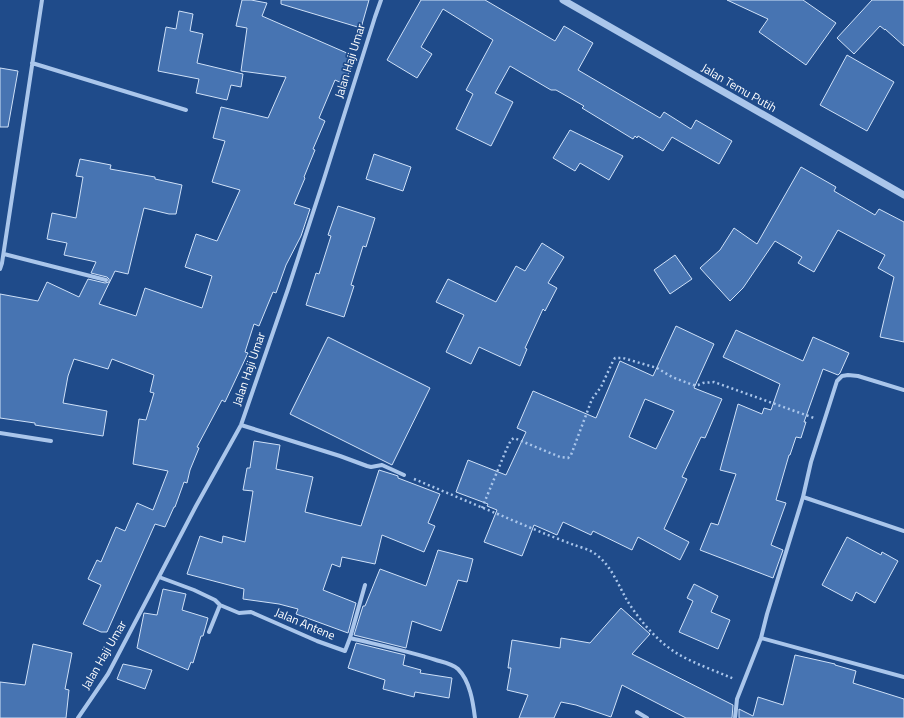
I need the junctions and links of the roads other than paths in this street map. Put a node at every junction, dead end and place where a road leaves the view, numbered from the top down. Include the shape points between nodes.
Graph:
1 (42, 0) edge
2 (381, 0) edge
3 (563, 0) edge
4 (32, 63) junction
5 (186, 110) dead end
6 (904, 195) edge
7 (4, 254) junction
8 (0, 269) edge
9 (106, 280) dead end
10 (904, 390) edge
11 (241, 425) junction
12 (0, 433) edge
13 (50, 441) dead end
14 (404, 475) road end
15 (803, 497) junction
16 (904, 531) edge
17 (159, 577) junction
18 (365, 585) dead end
19 (220, 605) junction
20 (209, 632) dead end
21 (350, 638) junction
22 (761, 638) junction
23 (904, 677) edge
24 (637, 712) dead end
25 (78, 718) edge
26 (474, 718) edge
27 (647, 718) edge
28 (735, 718) edge

1 - 4 street
2 - 11 street, Jalan Haji Umar via 321,189
3 - 6 street, Jalan Temu Putih
4 - 5 street
4 - 7 street
7 - 8 street
7 - 9 street
10 - 15 street via 858,376 842,376 837,381 811,462
11 - 14 street via 367,466 382,466
11 - 17 street, Jalan Haji Umar
12 - 13 street
15 - 16 street
15 - 22 street
17 - 19 street, Jalan Antene via 194,590
17 - 25 street, Jalan Haji Umar via 108,674
18 - 21 street
19 - 20 street
19 - 21 street, Jalan Antene via 239,613 251,612 345,651
21 - 26 street, Jalan Antene via 423,656 458,669 470,692
22 - 23 street
22 - 28 street via 737,699
24 - 27 street

